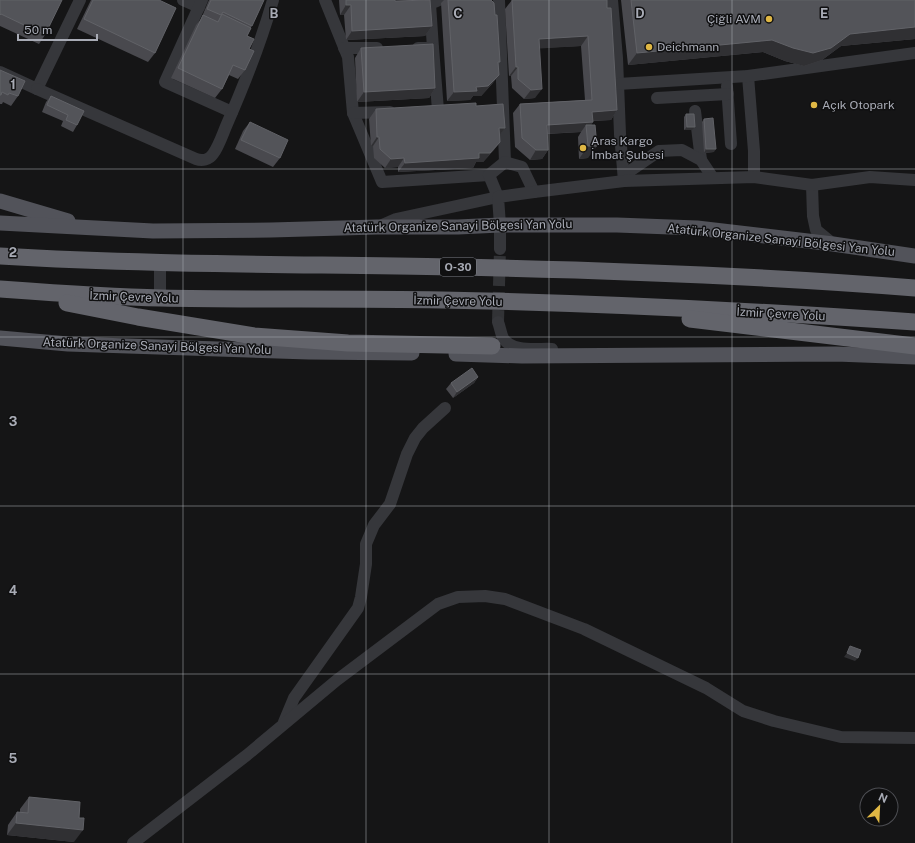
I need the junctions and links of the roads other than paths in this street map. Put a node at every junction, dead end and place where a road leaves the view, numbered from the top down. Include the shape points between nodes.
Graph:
1 (80, 0) edge
2 (182, 0) edge
3 (273, 0) edge
4 (325, 0) edge
5 (439, 0) edge
6 (499, 0) edge
7 (612, 0) edge
8 (200, 4) edge
9 (344, 48) junction
10 (389, 48) edge
11 (404, 48) edge
12 (433, 48) junction
13 (915, 53) edge
14 (0, 72) edge
15 (748, 76) junction
16 (726, 77) junction
17 (700, 79) junction
18 (618, 84) junction
19 (37, 89) junction
20 (728, 94) junction
21 (701, 95) junction
22 (657, 98) dead end
23 (503, 108) junction
24 (488, 109) edge
25 (452, 110) edge
26 (695, 111) dead end
27 (232, 112) junction
28 (399, 112) edge
29 (353, 113) junction
30 (731, 144) dead end
31 (701, 160) junction
32 (505, 162) junction
33 (489, 175) junction
34 (754, 177) junction
35 (624, 178) junction
36 (713, 178) junction
37 (915, 180) edge
38 (812, 185) junction
39 (534, 192) junction
40 (498, 198) junction
41 (0, 201) edge
42 (0, 223) edge
43 (500, 225) junction
44 (377, 227) junction
45 (98, 229) junction
46 (833, 244) junction
47 (500, 249) tunnel mouth
48 (0, 256) edge
49 (915, 256) edge
50 (160, 263) junction
51 (915, 288) edge
52 (0, 290) edge
53 (160, 298) junction
54 (615, 305) junction
55 (498, 322) tunnel mouth
56 (915, 322) edge
57 (0, 338) edge
58 (492, 346) dead end
59 (915, 346) edge
60 (674, 356) junction
61 (915, 357) edge
62 (445, 408) dead end
63 (282, 725) junction
64 (915, 738) edge
65 (133, 843) edge

1 - 19 street
2 - 8 street
3 - 27 street via 261,40
4 - 9 street
5 - 12 street via 430,4
6 - 23 street
7 - 18 street
8 - 27 street via 165,82
9 - 10 street
9 - 29 street via 348,57
11 - 12 street
12 - 25 street via 434,110
13 - 15 street
14 - 19 street
15 - 16 street
15 - 34 street
16 - 17 street
16 - 20 street
17 - 18 street
17 - 21 street
18 - 35 street
19 - 27 street via 200,160 213,154
20 - 21 street
20 - 30 street
21 - 22 street
23 - 24 street
23 - 32 street
26 - 31 street
28 - 29 street
29 - 33 street via 382,182
31 - 35 street via 682,150 658,151
31 - 36 street
32 - 33 street
32 - 39 street via 522,168
33 - 40 street
34 - 36 street
34 - 38 street
35 - 36 street
35 - 39 street
37 - 38 street via 870,177
38 - 46 street via 816,230
39 - 40 street
40 - 43 street
40 - 44 street via 396,219
41 - 45 main road
42 - 45 main road, Atatürk Organize Sanayi Bölgesi Yan Yolu
43 - 44 main road, Atatürk Organize Sanayi Bölgesi Yan Yolu
43 - 46 main road, Atatürk Organize Sanayi Bölgesi Yan Yolu via 697,228
43 - 47 street
44 - 45 main road, Atatürk Organize Sanayi Bölgesi Yan Yolu via 153,231
46 - 49 main road, Atatürk Organize Sanayi Bölgesi Yan Yolu
48 - 50 highway, O-30
50 - 51 highway, O-30 via 591,270 815,280
50 - 53 street
52 - 53 highway, İzmir Çevre Yolu
52 - 58 highway via 254,336 348,343
53 - 54 highway, İzmir Çevre Yolu via 440,300
54 - 56 highway, İzmir Çevre Yolu
54 - 59 highway via 728,324
55 - 60 street via 503,338 520,348 623,350
57 - 60 main road, Atatürk Organize Sanayi Bölgesi Yan Yolu via 68,344 174,348 522,356
60 - 61 main road, Atatürk Organize Sanayi Bölgesi Yan Yolu via 836,354
62 - 63 street via 415,438 390,504 374,525 366,544 366,564 358,608 294,698
63 - 64 street via 438,604 458,598 485,596 505,599 584,629 706,688 743,711 841,737
63 - 65 street

